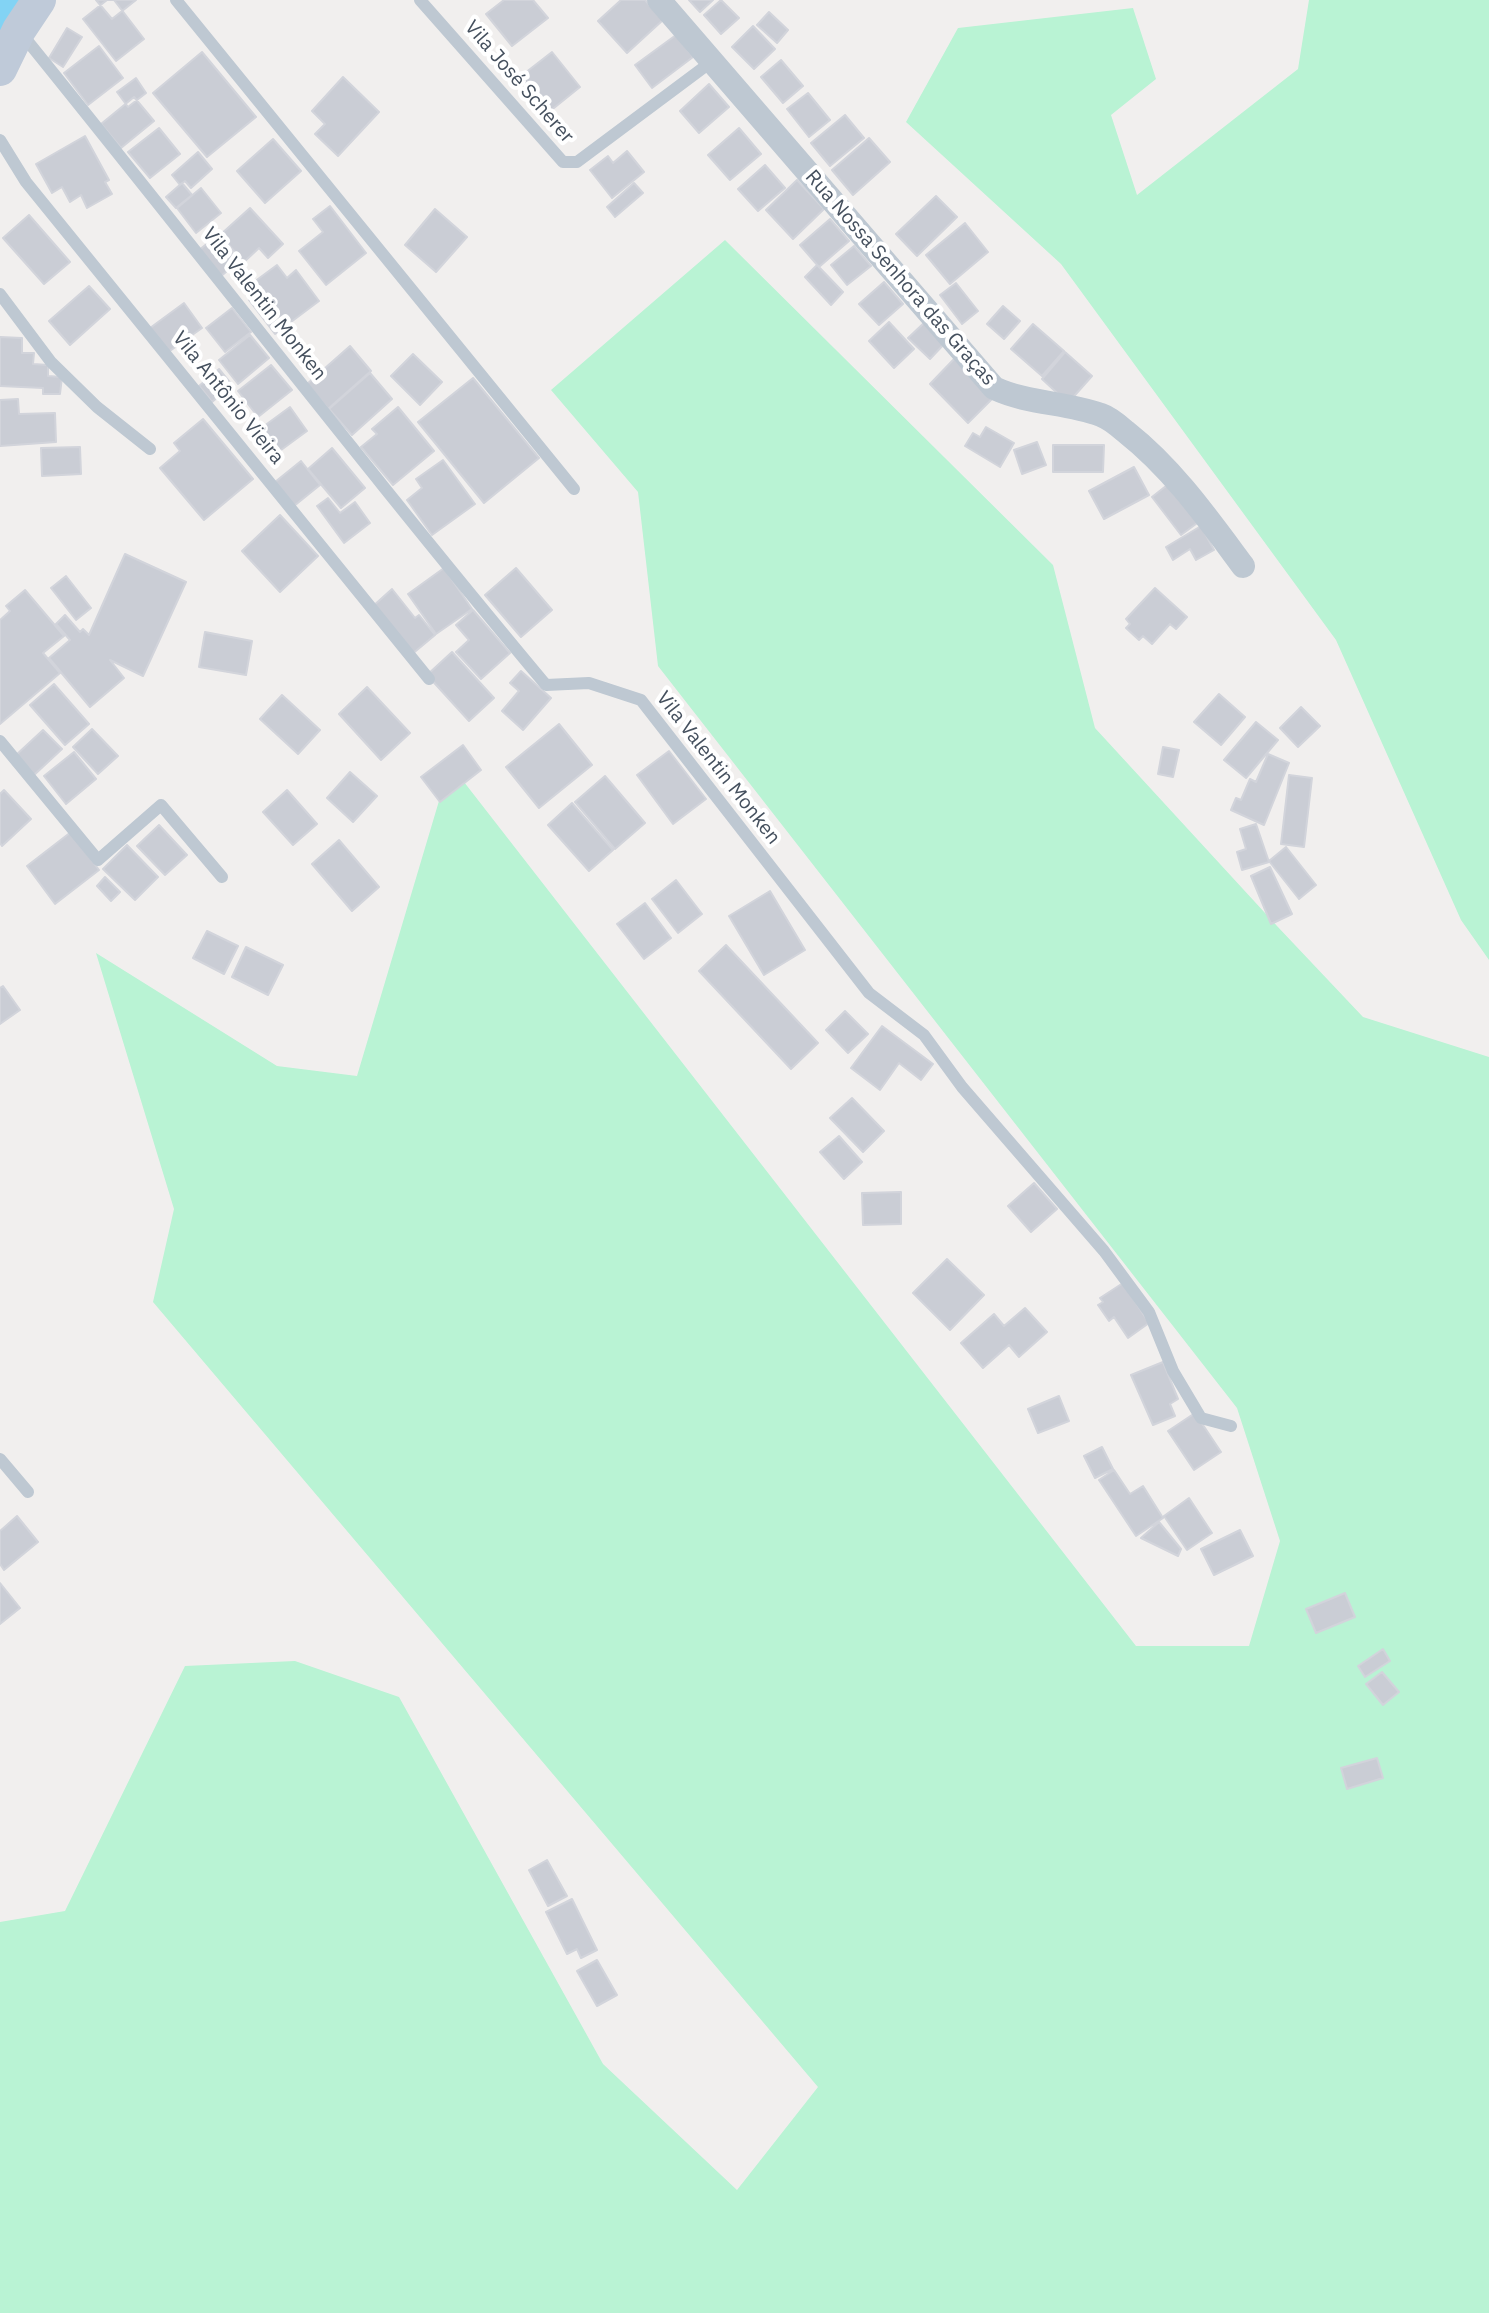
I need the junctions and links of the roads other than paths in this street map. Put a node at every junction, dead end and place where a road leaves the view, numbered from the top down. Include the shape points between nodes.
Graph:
1 (39, 0) edge
2 (176, 0) edge
3 (420, 0) edge
4 (659, 0) edge
5 (19, 30) junction
6 (711, 62) junction
7 (0, 69) edge
8 (0, 140) edge
9 (0, 294) edge
10 (150, 449) dead end
11 (574, 489) dead end
12 (1243, 566) dead end
13 (429, 679) dead end
14 (0, 741) edge
15 (222, 877) dead end
16 (1231, 1426) dead end
17 (0, 1459) edge
18 (28, 1492) dead end

1 - 5 street
2 - 11 lane
3 - 6 lane, Vila José Scherer via 563,162 577,162
4 - 6 street, Rua Nossa Senhora das Graças
5 - 7 street
5 - 16 lane, Vila Valentin Monken via 546,685 589,683 641,700 869,993 924,1035 962,1087 1104,1251 1149,1312 1173,1371 1201,1418
6 - 12 street, Rua Nossa Senhora das Graças via 994,388 1014,398 1103,415 1146,447
8 - 13 lane, Vila Antônio Vieira via 26,182
9 - 10 lane via 51,362
14 - 15 lane via 98,860 161,805
17 - 18 lane

